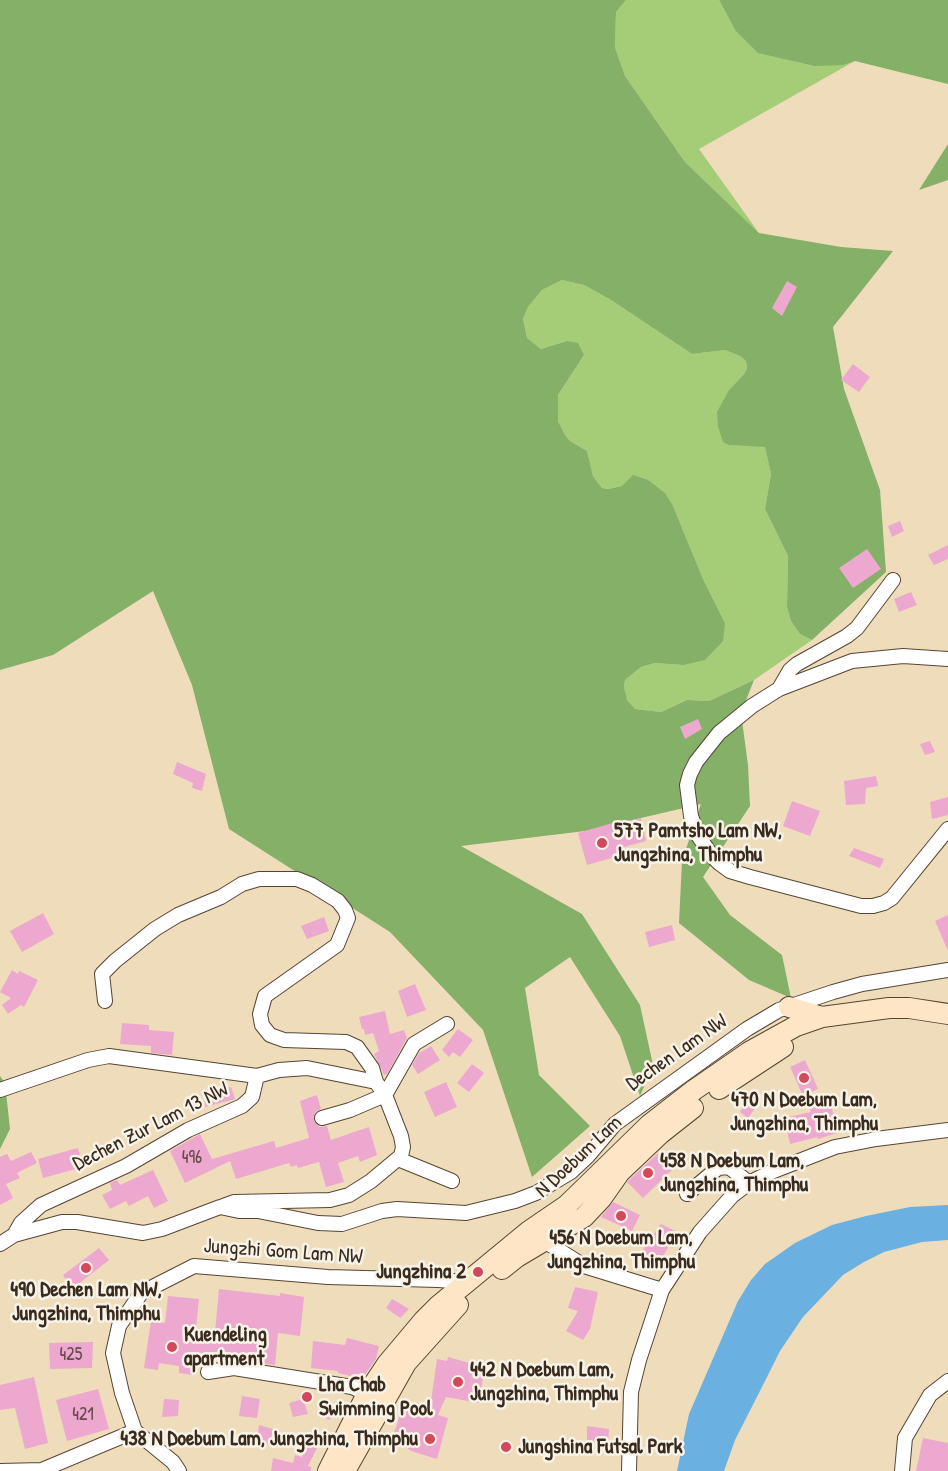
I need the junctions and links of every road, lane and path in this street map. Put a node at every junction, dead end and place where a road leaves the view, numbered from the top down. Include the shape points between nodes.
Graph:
1 (893, 580) dead end
2 (948, 659) edge
3 (779, 689) junction
4 (948, 829) edge
5 (947, 969) edge
6 (105, 1001) dead end
7 (789, 1007) junction
8 (948, 1014) edge
9 (822, 1017) junction
10 (447, 1024) dead end
11 (948, 1026) edge
12 (257, 1076) junction
13 (376, 1082) junction
14 (0, 1090) edge
15 (385, 1095) junction
16 (322, 1118) dead end
17 (948, 1130) edge
18 (399, 1159) junction
19 (452, 1181) dead end
20 (749, 1183) junction
21 (687, 1194) dead end
22 (220, 1208) junction
23 (14, 1235) junction
24 (537, 1236) junction
25 (0, 1244) edge
26 (0, 1254) edge
27 (468, 1282) junction
28 (662, 1290) junction
29 (208, 1372) dead end
30 (948, 1381) edge
31 (367, 1394) junction
32 (135, 1431) junction
33 (58, 1467) edge
34 (0, 1471) edge
35 (179, 1471) edge
36 (328, 1471) edge
37 (345, 1471) edge
38 (629, 1471) edge
39 (902, 1471) edge

1 - 3 street via 857,628 797,664
2 - 3 street via 903,656 852,661
3 - 4 street via 719,733 690,774 687,785 691,816 705,848 719,863 750,877 820,897 873,906 892,898
5 - 7 street, Dechen Lam NW via 862,984
6 - 13 street via 102,974 155,929 242,884 260,879 297,879 338,901 348,918 337,945 264,996 262,1025 270,1035 284,1040 346,1042 357,1047 372,1068
7 - 9 main road
7 - 22 street, Dechen Lam NW via 747,1029 649,1098 615,1124 571,1172 515,1201 466,1213 382,1211 342,1224
8 - 9 main road, N Doebum Lam via 889,1008
9 - 24 main road, N Doebum Lam via 756,1047 694,1090 649,1125
10 - 15 street via 414,1044
11 - 24 main road, N Doebum Lam via 898,1019 843,1024 783,1047 705,1098 660,1134 620,1172 584,1217
12 - 13 street via 307,1068
12 - 14 street, Dechen Zur Lam 13 NW via 109,1056
12 - 23 street, Dechen Zur Lam 13 NW via 252,1097 242,1106 41,1205
13 - 15 street
15 - 16 street
15 - 18 street via 401,1136
17 - 20 street via 835,1147
18 - 19 street
18 - 22 street via 348,1195 330,1200 234,1202
20 - 21 street via 729,1167 718,1168
20 - 28 street via 700,1232
22 - 23 street, Dechen Lam NW via 143,1233 77,1222
23 - 25 street, Dechen Lam NW
24 - 27 main road, N Doebum Lam
24 - 28 street via 584,1266
24 - 37 main road, N Doebum Lam via 440,1323 405,1364
25 - 26 street
27 - 31 main road, N Doebum Lam via 424,1320
27 - 32 street, Jungzhi Gom Lam NW via 328,1277 194,1266 141,1293 119,1326 113,1353
28 - 38 street via 631,1392
29 - 31 street via 234,1368 352,1387
30 - 39 street via 930,1395 905,1438
31 - 36 main road, N Doebum Lam
32 - 33 street
32 - 35 street
33 - 34 street

